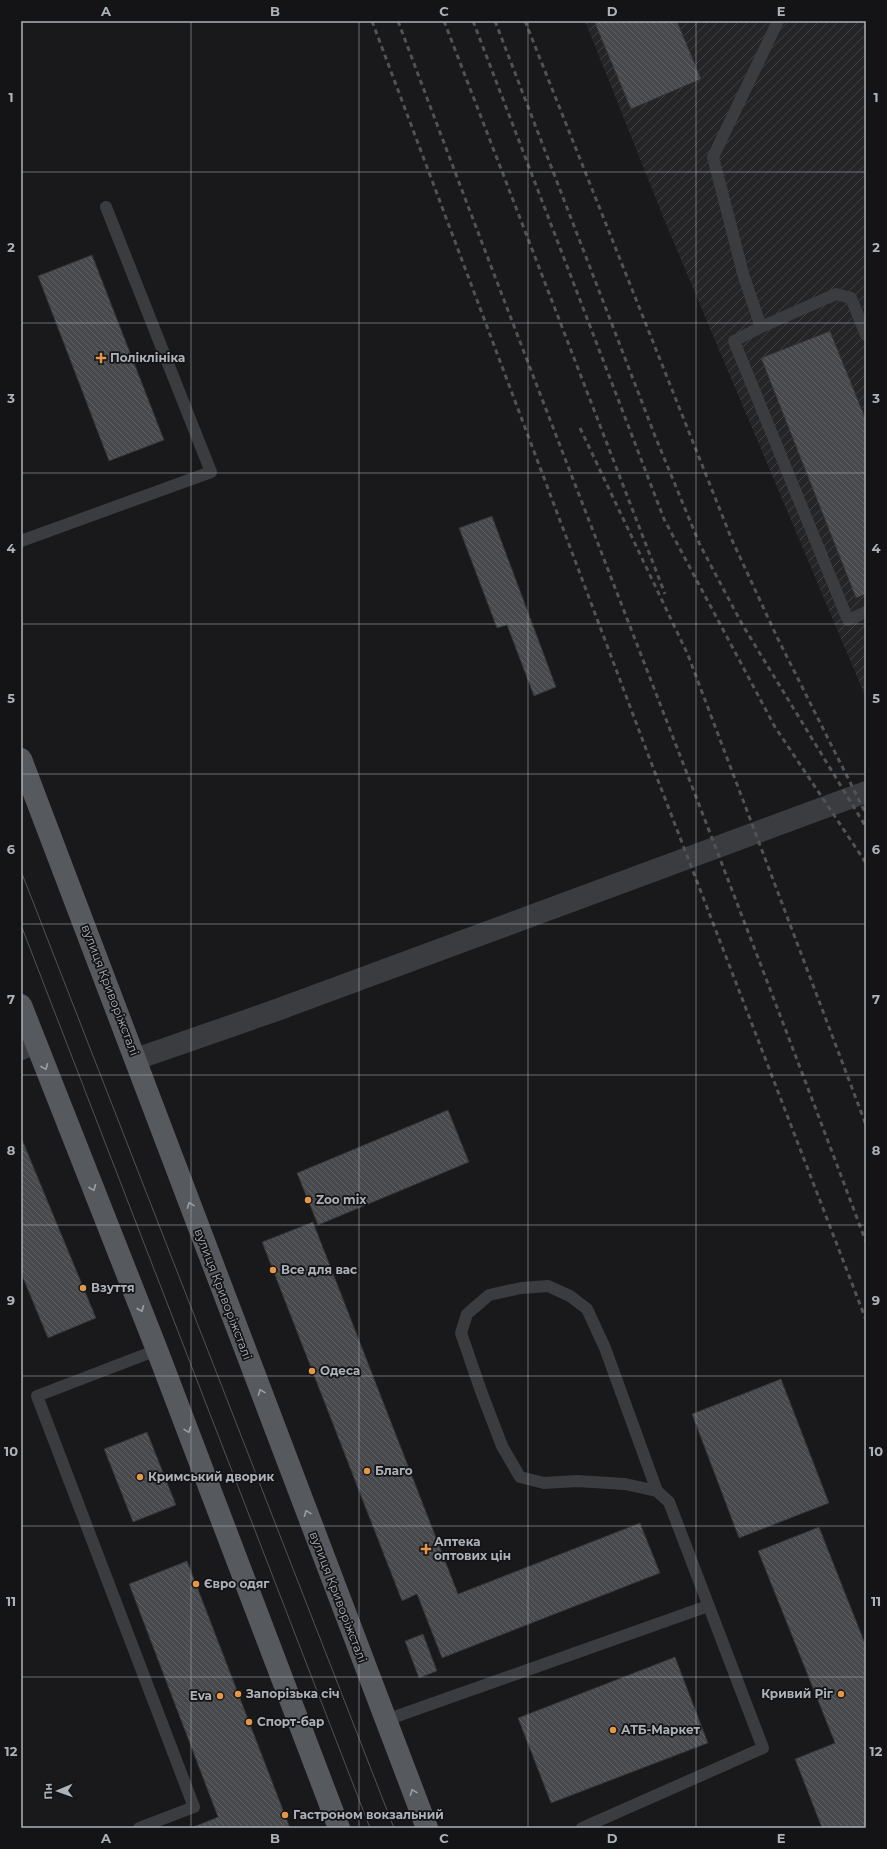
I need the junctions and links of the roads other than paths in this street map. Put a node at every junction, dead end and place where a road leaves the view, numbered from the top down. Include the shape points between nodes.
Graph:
1 (778, 21) edge
2 (106, 207) dead end
3 (761, 327) junction
4 (866, 335) edge
5 (21, 541) edge
6 (866, 612) edge
7 (21, 759) edge
8 (866, 792) edge
9 (21, 1005) edge
10 (28, 1046) edge
11 (136, 1059) junction
12 (157, 1350) junction
13 (657, 1491) junction
14 (708, 1606) junction
15 (386, 1720) junction
16 (139, 1828) edge
17 (339, 1828) edge
18 (427, 1828) edge
19 (582, 1828) edge

1 - 3 lane via 713,157 744,277
2 - 5 lane via 211,472
3 - 4 lane via 836,294 851,298
3 - 6 lane via 734,341 848,620
7 - 11 main road, вулиця Криворіжсталі
8 - 11 street via 274,1011
9 - 10 main road
10 -> 12 main road
15 -> 11 main road, вулиця Криворіжсталі
12 - 16 lane via 37,1396 194,1807
12 -> 17 main road
13 - 13 lane via 625,1484 577,1481 544,1483 520,1476 502,1446 461,1333 467,1314 489,1295 521,1288 548,1286 570,1296 588,1309 605,1348
13 - 14 lane via 669,1502
14 - 15 lane
14 - 19 lane via 762,1748
18 -> 15 main road, вулиця Криворіжсталі

